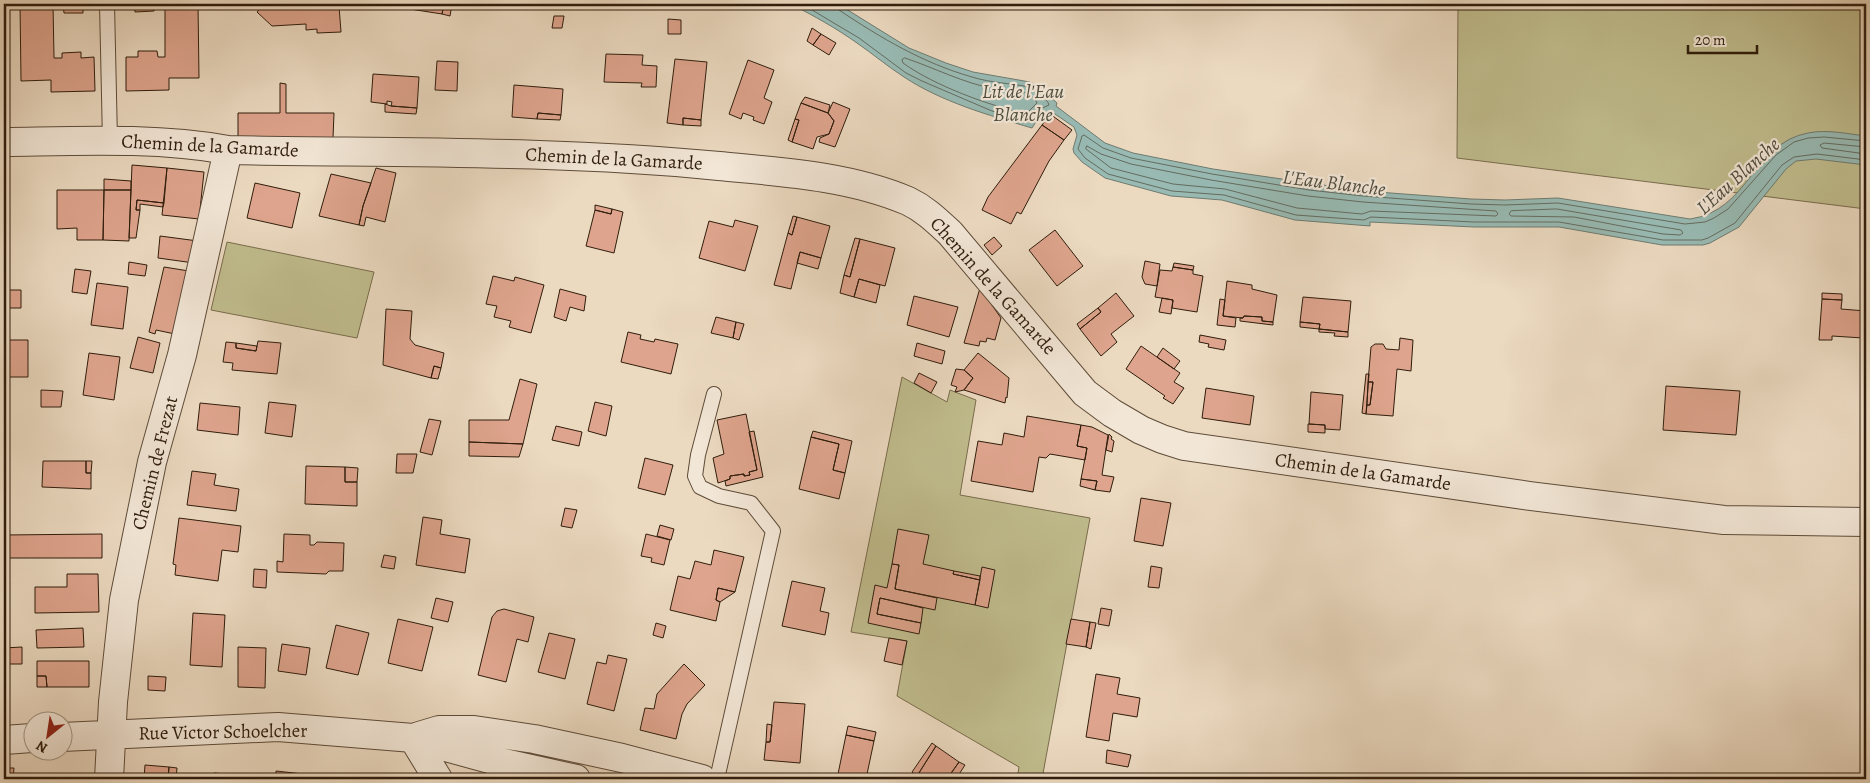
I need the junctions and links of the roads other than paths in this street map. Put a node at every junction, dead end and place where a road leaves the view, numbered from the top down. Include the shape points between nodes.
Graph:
1 (108, 4) edge
2 (110, 141) junction
3 (4, 142) edge
4 (228, 150) junction
5 (714, 394) dead end
6 (1866, 522) edge
7 (113, 734) junction
8 (72, 736) edge
9 (413, 738) junction
10 (22, 739) edge
11 (4, 740) edge
12 (109, 779) edge
13 (438, 779) edge
14 (576, 779) edge
15 (702, 779) edge
16 (717, 779) edge

1 - 2 lane
2 - 3 street, Chemin de la Gamarde
2 - 4 street, Chemin de la Gamarde
4 - 6 street, Chemin de la Gamarde via 651,159 801,173 870,188 910,202 927,212 950,233 1085,393 1112,413 1162,439 1184,446 1247,456 1724,520
4 - 7 street, Chemin de Frezat via 182,355 152,462 124,600 113,702
5 - 16 lane via 695,476 700,487 719,496 751,503 773,530
7 - 8 street, Rue Victor Schoelcher
7 - 9 street, Rue Victor Schoelcher via 278,727
7 - 12 street, Chemin de Frezat
9 - 13 street
9 - 14 street, Rue Victor Schoelcher via 504,764
9 - 15 street, Rue Victor Schoelcher via 439,730 474,730 622,758
10 - 11 street

